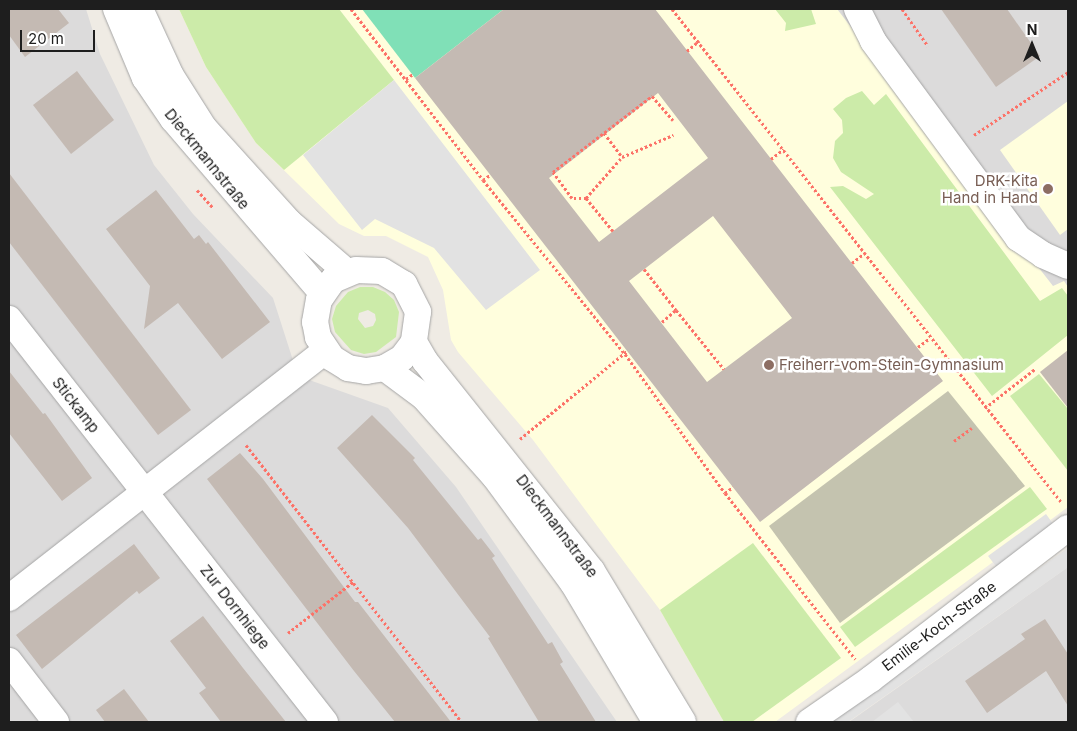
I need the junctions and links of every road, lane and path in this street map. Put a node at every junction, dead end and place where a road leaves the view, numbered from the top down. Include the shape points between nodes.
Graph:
1 (116, 9) edge
2 (140, 9) edge
3 (351, 9) edge
4 (672, 9) edge
5 (857, 9) edge
6 (902, 9) edge
7 (699, 41) junction
8 (928, 46) dead end
9 (688, 51) dead end
10 (1068, 72) edge
11 (412, 74) dead end
12 (406, 79) junction
13 (673, 120) dead end
14 (604, 133) junction
15 (673, 136) dead end
16 (784, 149) junction
17 (953, 149) junction
18 (622, 158) junction
19 (771, 159) dead end
20 (490, 175) dead end
21 (483, 180) junction
22 (586, 198) junction
23 (613, 231) dead end
24 (864, 254) junction
25 (852, 263) dead end
26 (1068, 266) edge
27 (644, 269) dead end
28 (347, 272) junction
29 (322, 293) junction
30 (676, 310) junction
31 (9, 319) edge
32 (662, 322) dead end
33 (930, 338) junction
34 (414, 342) junction
35 (918, 347) dead end
36 (325, 351) junction
37 (626, 353) junction
38 (385, 368) junction
39 (1035, 368) dead end
40 (724, 369) dead end
41 (986, 408) junction
42 (230, 425) junction
43 (972, 428) dead end
44 (520, 439) dead end
45 (954, 441) dead end
46 (733, 487) dead end
47 (144, 492) junction
48 (725, 493) junction
49 (1066, 517) edge
50 (353, 582) junction
51 (9, 598) edge
52 (268, 649) junction
53 (9, 661) edge
54 (871, 679) junction
55 (56, 722) edge
56 (325, 722) edge
57 (462, 722) edge
58 (656, 722) edge
59 (683, 722) edge
60 (808, 722) edge

1 - 29 street, Dieckmannstraße via 145,78 173,119
2 - 28 street, Dieckmannstraße via 171,76 204,128 289,222
3 - 12 path
4 - 7 path
5 - 17 street via 873,41
6 - 8 path
7 - 9 path
7 - 16 path
10 - 17 path
11 - 12 path
12 - 21 path
13 - 14 path via 652,96
14 - 18 path
14 - 22 path via 553,172 572,198
15 - 18 path
16 - 19 path
16 - 24 path
17 - 26 street via 1018,238
18 - 22 path
20 - 21 path
21 - 37 path
22 - 23 path
24 - 25 path
24 - 33 path
27 - 30 path
28 - 29 street via 333,280
28 - 34 street via 373,269 390,274 404,284 418,312
29 - 36 street via 315,322
30 - 32 path
30 - 40 path
31 - 47 street, Stickamp
33 - 35 path
33 - 41 path
34 - 38 street via 402,358
34 - 59 street, Dieckmannstraße via 425,361 592,571
36 - 38 street via 348,368 366,371
36 - 42 street
37 - 44 path
37 - 48 path
38 - 58 street, Dieckmannstraße via 424,397 495,476 573,582
39 - 41 path
41 - 49 path
42 - 47 street
42 - 50 path
43 - 45 path
46 - 48 path
47 - 51 street
47 - 52 street, Zur Dornhiege
48 - 54 path
49 - 54 street, Emilie-Koch-Straße
50 - 52 path
50 - 57 path
52 - 56 street, Zur Dornhiege
53 - 55 street
54 - 60 street, Emilie-Koch-Straße

